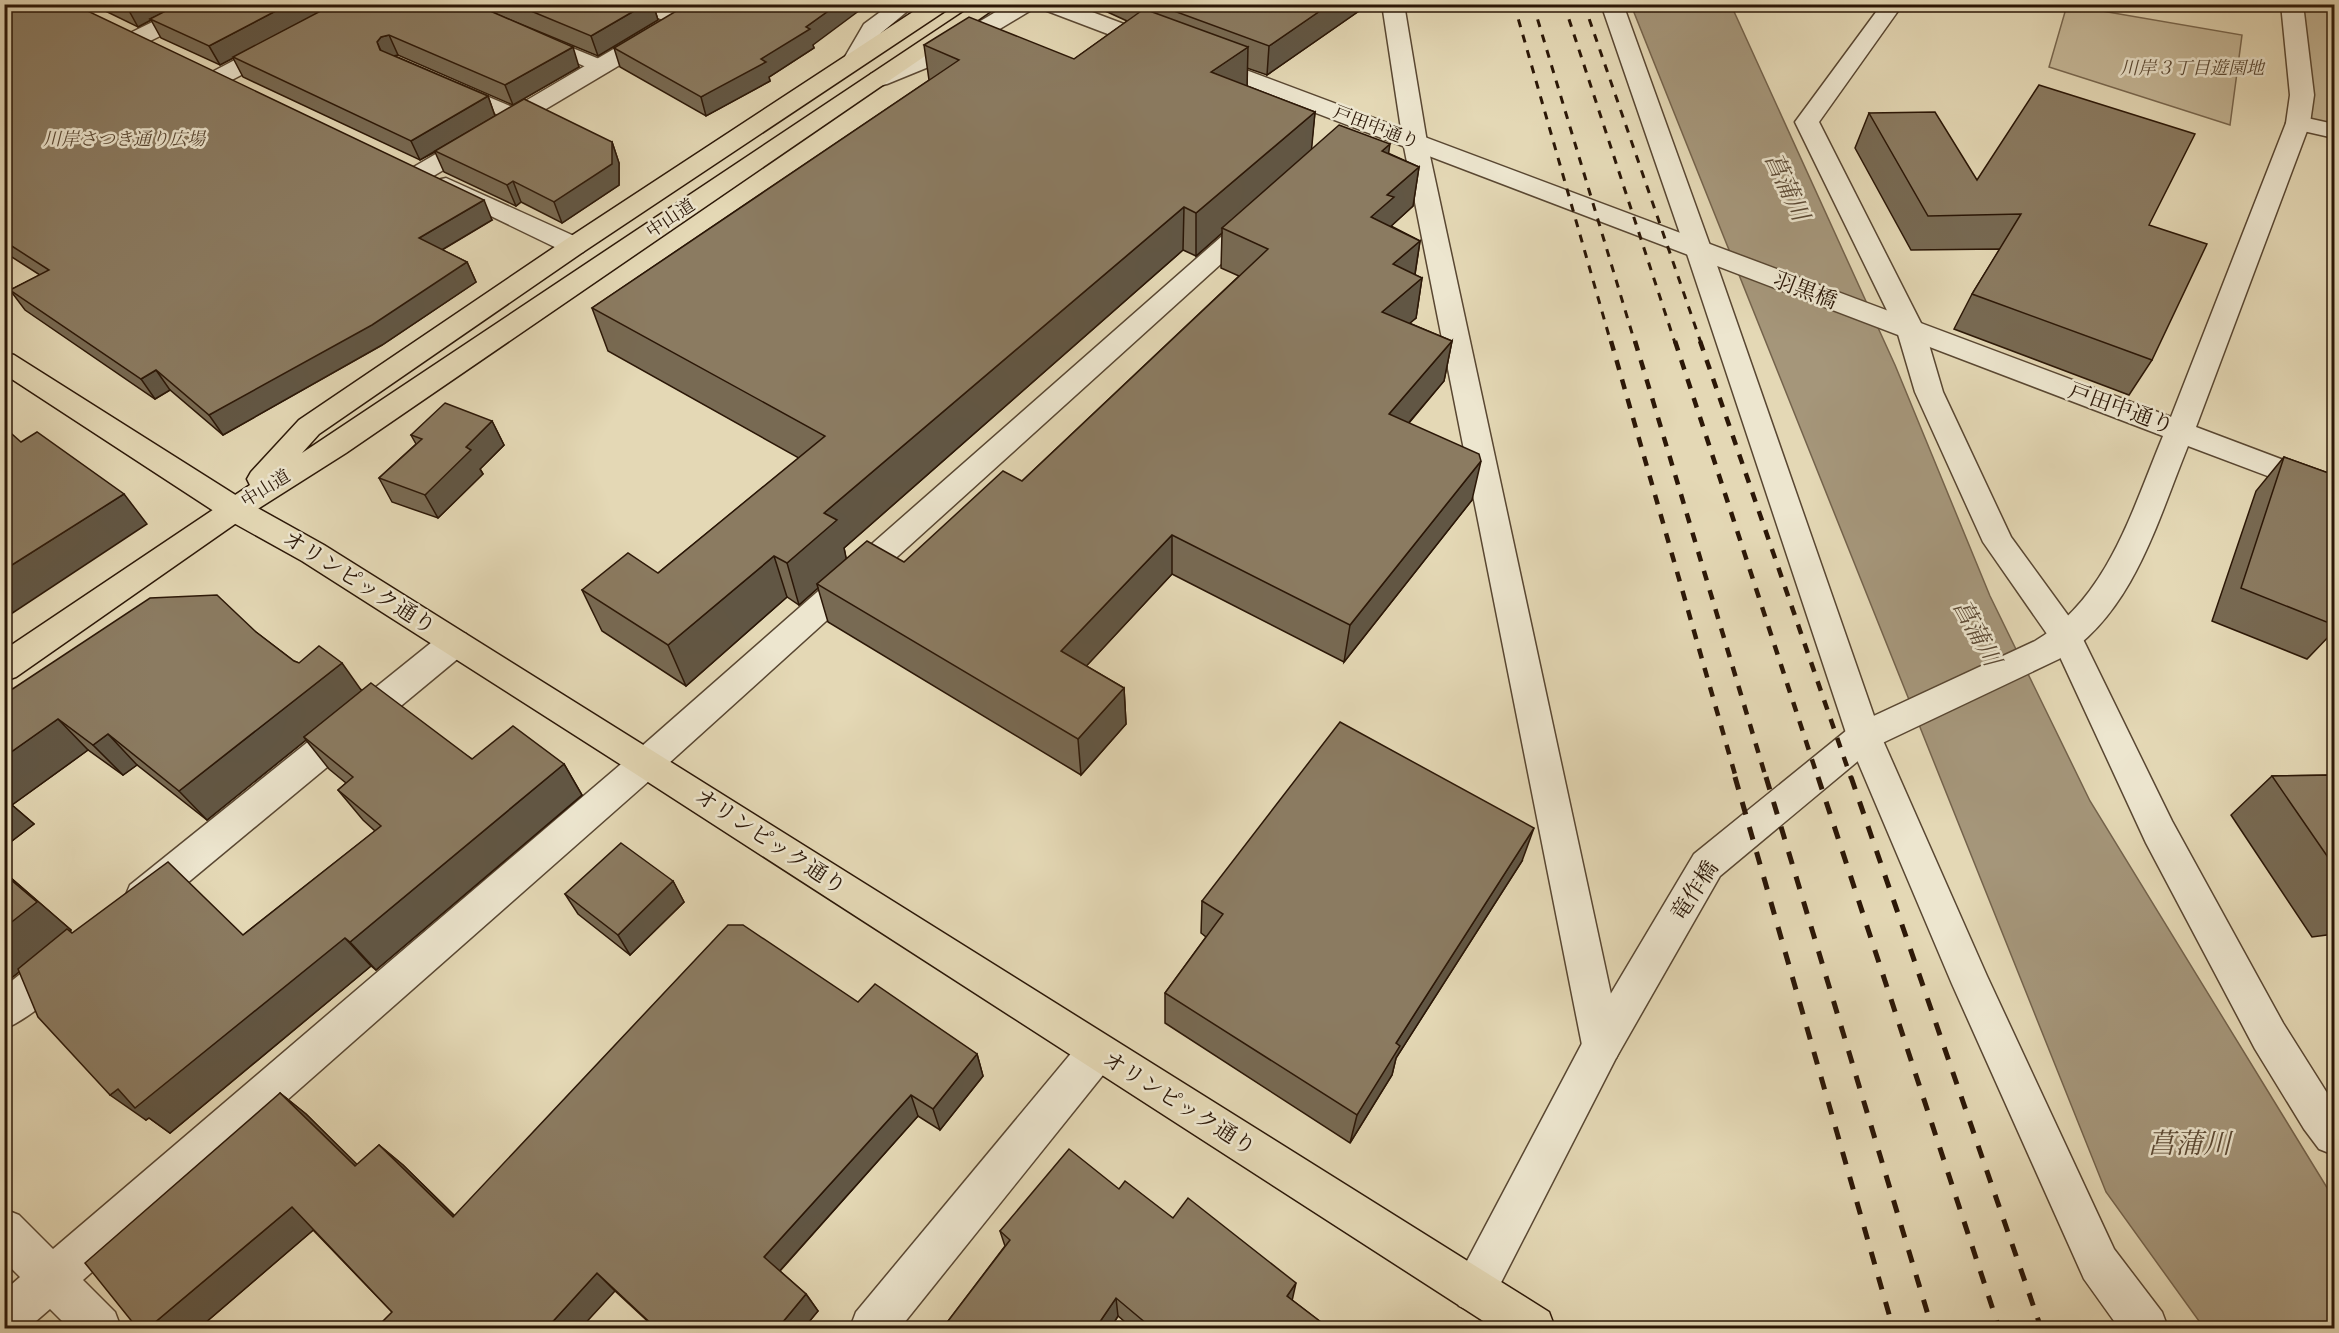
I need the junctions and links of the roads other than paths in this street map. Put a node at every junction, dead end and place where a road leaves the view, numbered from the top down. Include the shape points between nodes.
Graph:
1 (207, 4) edge
2 (358, 4) edge
3 (639, 4) edge
4 (706, 4) edge
5 (906, 4) edge
6 (940, 4) edge
7 (991, 4) edge
8 (1025, 4) edge
9 (1050, 4) edge
10 (1393, 4) edge
11 (1612, 4) edge
12 (1893, 4) edge
13 (2292, 4) edge
14 (679, 21) junction
15 (527, 34) edge
16 (138, 38) edge
17 (854, 60) junction
18 (602, 66) junction
19 (879, 79) junction
20 (441, 82) edge
21 (245, 89) edge
22 (517, 116) junction
23 (1364, 123) junction
24 (2298, 123) junction
25 (2334, 130) edge
26 (1415, 142) junction
27 (1337, 147) edge
28 (1275, 202) edge
29 (574, 246) junction
30 (1701, 252) junction
31 (1910, 330) junction
32 (4, 361) edge
33 (2180, 431) junction
34 (2334, 490) edge
35 (234, 509) junction
36 (454, 643) junction
37 (2057, 644) junction
38 (4, 668) edge
39 (1870, 732) junction
40 (646, 763) junction
41 (115, 921) edge
42 (87, 943) edge
43 (4, 1011) edge
44 (1602, 1045) junction
45 (1097, 1052) junction
46 (2334, 1135) edge
47 (4, 1230) edge
48 (51, 1279) junction
49 (1474, 1291) junction
50 (4, 1320) edge
51 (99, 1329) edge
52 (872, 1329) edge
53 (1533, 1329) edge
54 (2146, 1329) edge

1 - 16 street
2 - 21 street via 209,72
3 - 14 lane
4 - 14 street
5 - 17 street via 872,29
6 - 17 main road, 中山道
7 - 19 main road, 中山道
8 - 19 street via 945,52
9 - 23 street, 戸田中通り
10 - 26 street
11 - 30 street
12 - 31 street via 1807,122
13 - 24 street via 2302,95
14 - 18 street
15 - 18 lane
17 - 29 main road, 中山道
18 - 22 street
19 - 35 main road, 中山道 via 345,439
20 - 22 lane
22 - 29 street via 411,168
23 - 26 street, 戸田中通り
23 - 27 street
24 - 25 street
24 - 33 street
26 - 30 street, 戸田中通り
26 - 44 street
28 - 40 street
29 - 35 main road, 中山道 via 309,427
30 - 31 street, 羽黒橋
30 - 39 street
31 - 33 street, 戸田中通り
31 - 37 street via 1929,392 1998,542
32 - 35 main road, オリンピック通り
33 - 34 street, 戸田中通り
33 - 37 street via 2128,556 2104,599
35 - 36 main road, オリンピック通り via 313,553
35 - 38 main road
36 - 40 main road, オリンピック通り
36 - 41 street
37 - 39 street, 竜作橋
37 - 46 street via 2263,1026
39 - 44 street, 竜作橋 via 1707,865
39 - 54 street via 1971,984 2099,1264
40 - 45 main road, オリンピック通り
40 - 48 street
42 - 43 street
44 - 49 street, 竜作橋
45 - 49 main road, オリンピック通り
45 - 52 street
47 - 48 street
48 - 50 street
48 - 51 street
49 - 53 main road, オリンピック通り

